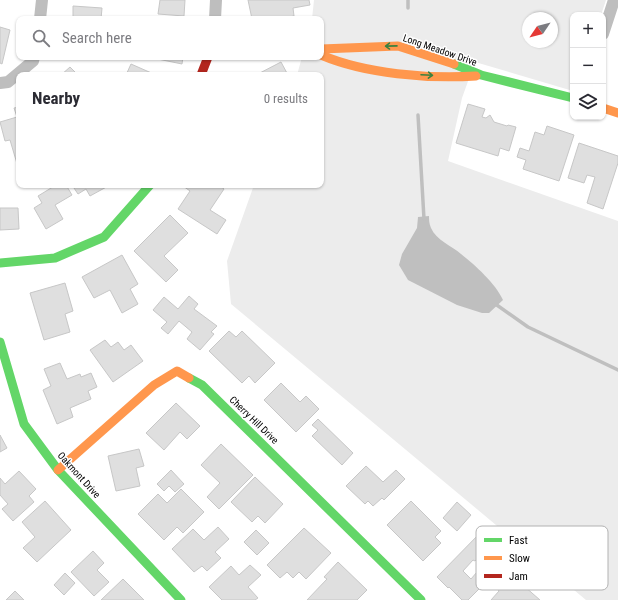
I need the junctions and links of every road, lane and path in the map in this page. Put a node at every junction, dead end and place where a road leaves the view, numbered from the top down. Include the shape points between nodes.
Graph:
1 (42, 0) edge
2 (216, 0) edge
3 (614, 0) edge
4 (40, 16) edge
5 (215, 16) edge
6 (606, 25) edge
7 (324, 49) edge
8 (324, 56) edge
9 (33, 60) edge
10 (207, 60) edge
11 (20, 72) edge
12 (201, 72) edge
13 (16, 75) edge
14 (481, 76) junction
15 (0, 83) edge
16 (570, 97) edge
17 (606, 109) edge
18 (618, 113) edge
19 (147, 188) edge
20 (0, 263) edge
21 (0, 342) edge
22 (58, 470) junction
23 (181, 600) edge
24 (421, 600) edge

1 - 4 street
2 - 5 street
3 - 6 street
14 -> 7 street, Long Meadow Drive via 463,67 398,46
8 -> 14 street, Long Meadow Drive via 387,73
9 - 11 street
10 - 12 street
13 - 15 street via 8,82
14 - 16 street, Long Meadow Drive
17 - 18 street
19 - 20 street via 104,237 55,258
21 - 22 street, Oakmont Drive via 24,424
22 - 23 street, Oakmont Drive
22 - 24 street, Cherry Hill Drive via 154,385 177,371 202,385

